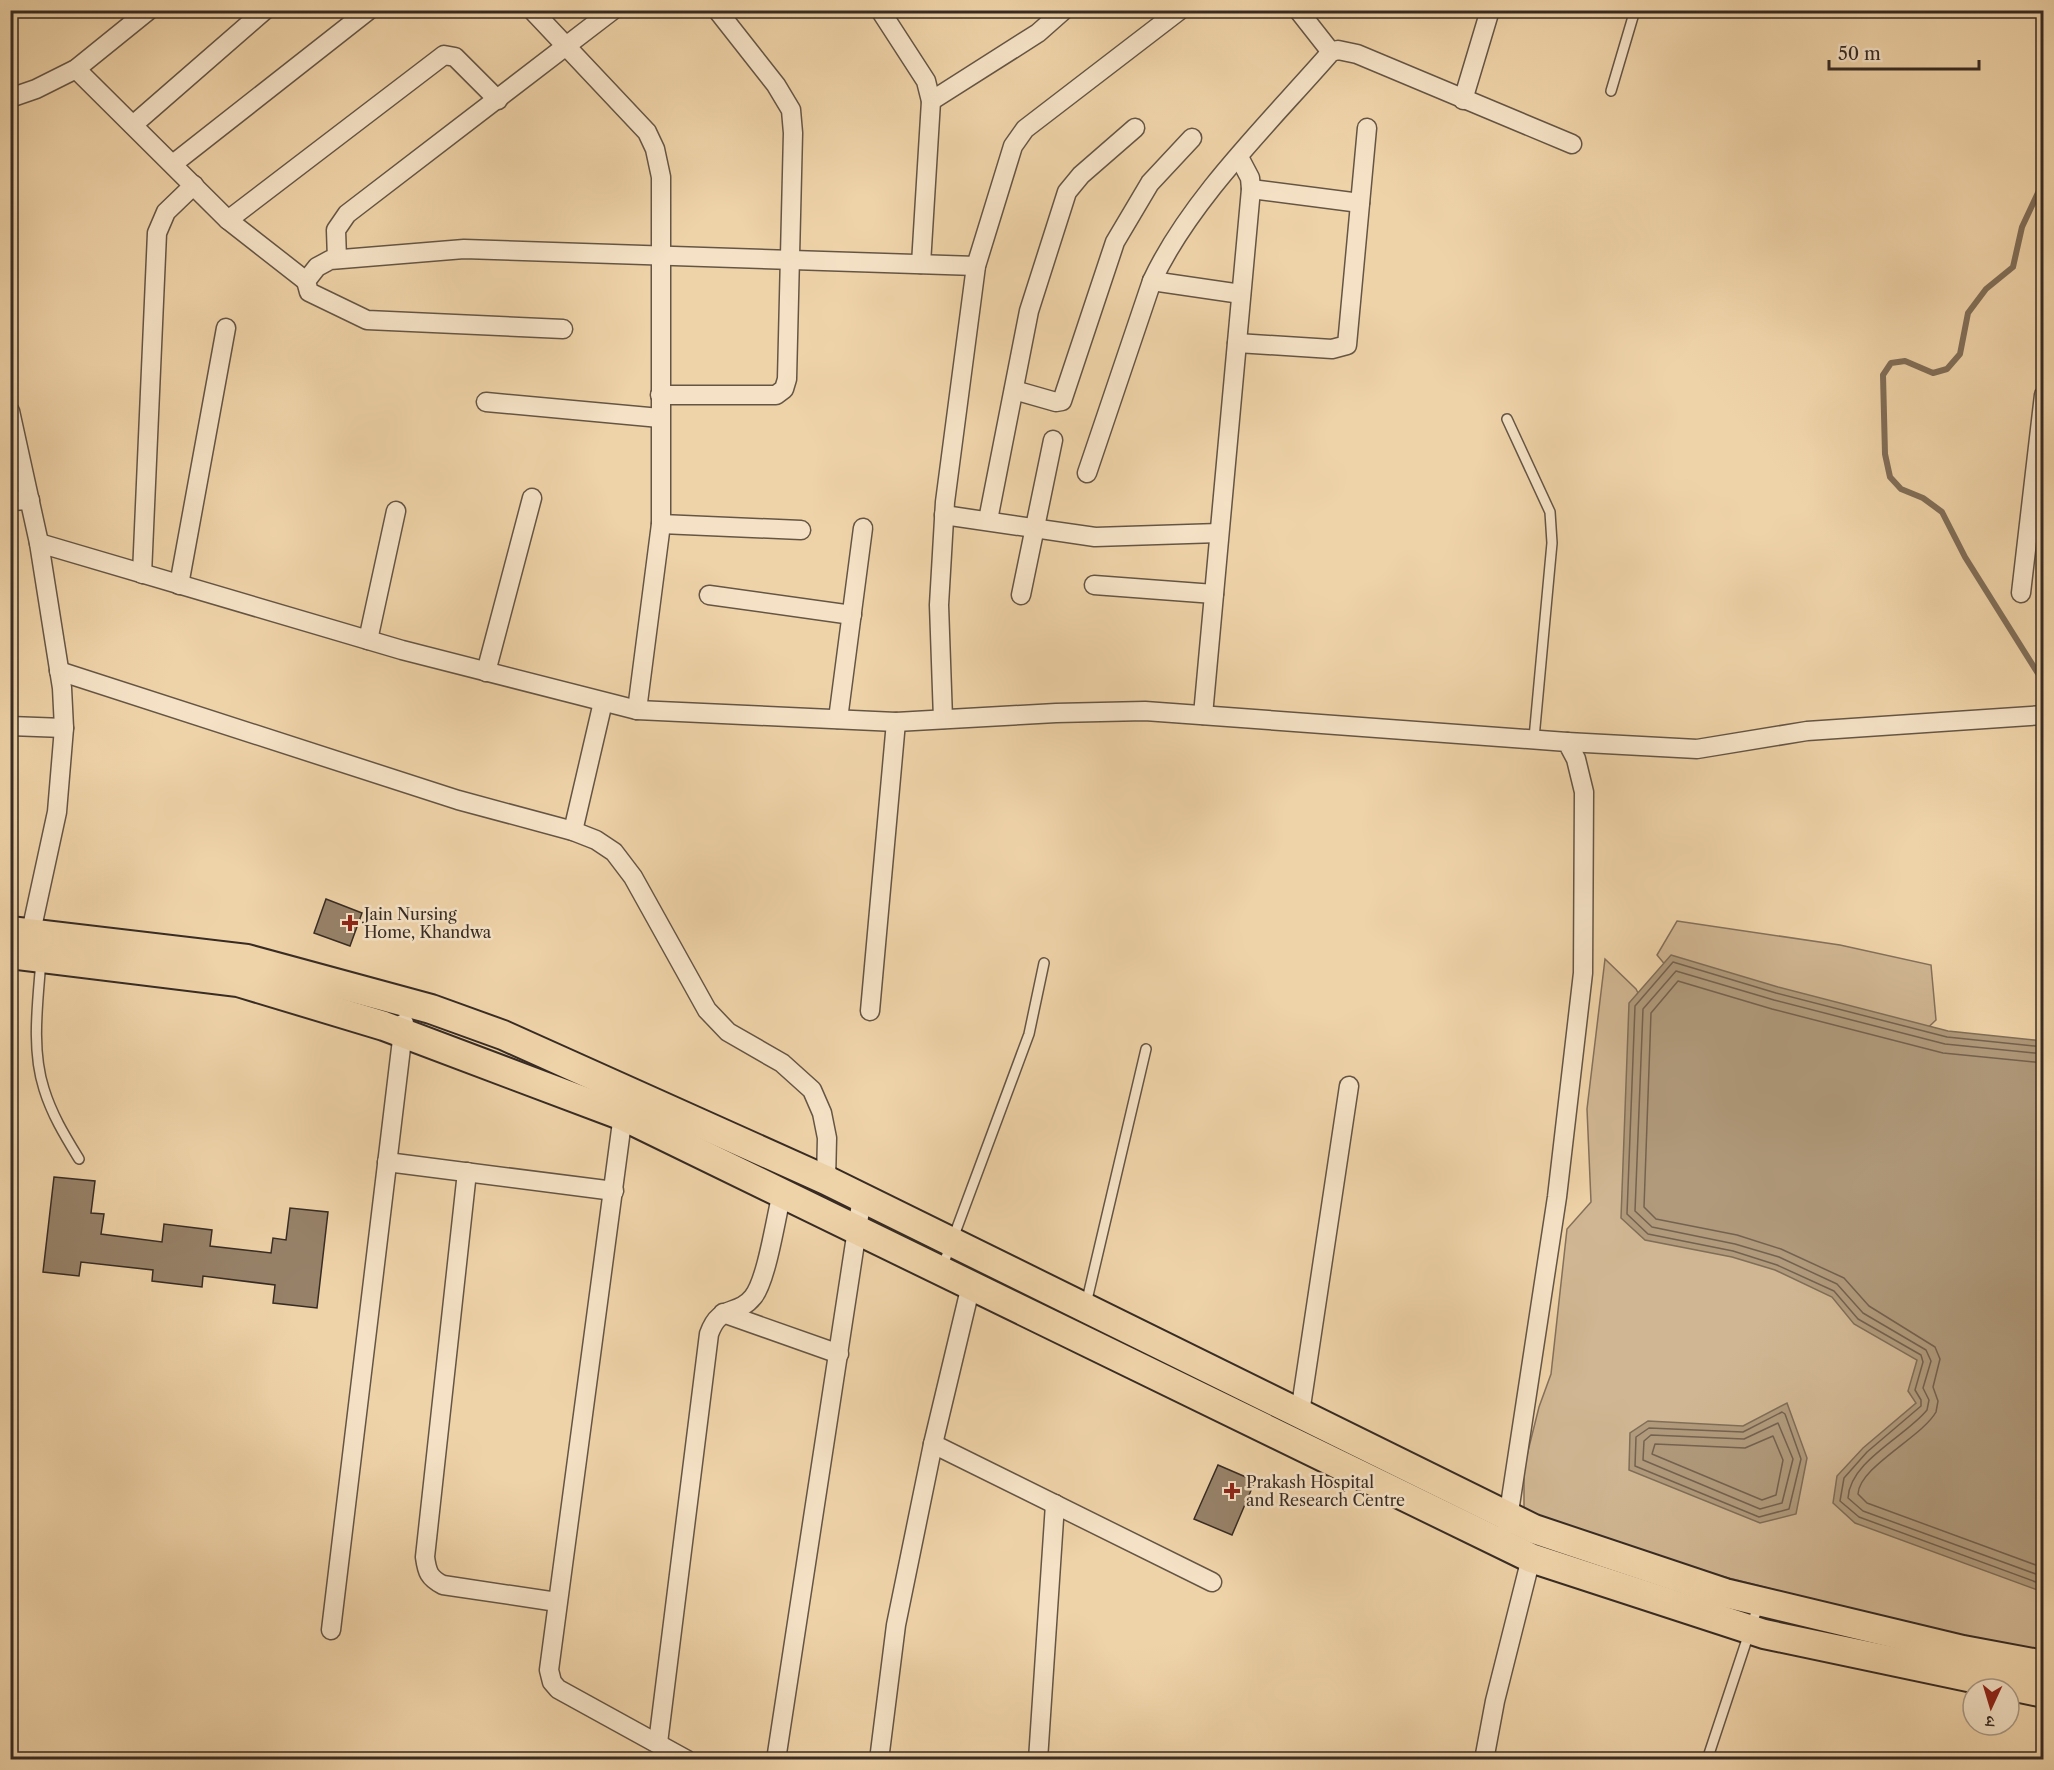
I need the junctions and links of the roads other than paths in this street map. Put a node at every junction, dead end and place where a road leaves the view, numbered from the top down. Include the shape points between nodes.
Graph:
1 (149, 10) edge
2 (265, 10) edge
3 (369, 10) edge
4 (532, 10) edge
5 (613, 10) edge
6 (717, 10) edge
7 (880, 10) edge
8 (1064, 10) edge
9 (1180, 10) edge
10 (1298, 10) edge
11 (1490, 10) edge
12 (1635, 10) edge
13 (567, 47) junction
14 (1331, 52) junction
15 (76, 69) junction
16 (1611, 91) dead end
17 (10, 98) edge
18 (498, 100) junction
19 (1463, 100) junction
20 (930, 101) junction
21 (134, 125) junction
22 (1367, 128) dead end
23 (1135, 129) dead end
24 (1192, 138) dead end
25 (1572, 144) dead end
26 (1239, 157) junction
27 (173, 164) junction
28 (194, 185) junction
29 (1251, 189) junction
30 (1360, 203) junction
31 (228, 220) junction
32 (660, 257) junction
33 (337, 259) junction
34 (790, 260) junction
35 (921, 264) junction
36 (976, 266) junction
37 (306, 281) junction
38 (1152, 281) junction
39 (1241, 294) junction
40 (226, 328) dead end
41 (563, 329) dead end
42 (1237, 343) junction
43 (1014, 390) junction
44 (660, 395) junction
45 (2043, 395) edge
46 (486, 402) dead end
47 (10, 411) edge
48 (660, 418) junction
49 (1507, 419) dead end
50 (1053, 440) dead end
51 (1087, 472) dead end
52 (532, 498) dead end
53 (30, 500) junction
54 (10, 501) edge
55 (396, 511) dead end
56 (944, 515) junction
57 (988, 520) junction
58 (661, 524) junction
59 (863, 528) dead end
60 (1034, 528) junction
61 (801, 530) dead end
62 (1219, 533) junction
63 (39, 543) junction
64 (142, 574) junction
65 (179, 585) junction
66 (1094, 585) dead end
67 (2021, 593) dead end
68 (709, 594) dead end
69 (1214, 594) junction
70 (1021, 595) dead end
71 (852, 615) junction
72 (368, 640) junction
73 (59, 671) junction
74 (486, 672) junction
75 (603, 702) junction
76 (637, 710) junction
77 (1203, 715) junction
78 (2043, 715) edge
79 (838, 719) junction
80 (943, 719) junction
81 (896, 722) junction
82 (10, 726) edge
83 (64, 728) junction
84 (1534, 738) junction
85 (1567, 742) junction
86 (573, 831) junction
87 (23, 946) edge
88 (1044, 963) dead end
89 (265, 977) junction
90 (406, 1001) junction
91 (870, 1011) dead end
92 (403, 1033) junction
93 (1146, 1049) dead end
94 (1348, 1086) dead end
95 (624, 1103) junction
96 (79, 1159) dead end
97 (387, 1162) junction
98 (467, 1172) junction
99 (826, 1180) junction
100 (614, 1191) junction
101 (782, 1192) junction
102 (862, 1197) junction
103 (858, 1229) junction
104 (951, 1240) junction
105 (941, 1270) junction
106 (971, 1285) junction
107 (723, 1313) junction
108 (1082, 1322) junction
109 (839, 1354) junction
110 (1300, 1413) junction
111 (933, 1444) junction
112 (1055, 1504) junction
113 (1509, 1516) junction
114 (1503, 1545) junction
115 (1531, 1558) junction
116 (1212, 1582) dead end
117 (1760, 1601) junction
118 (557, 1602) junction
119 (331, 1630) dead end
120 (1750, 1630) junction
121 (2043, 1665) edge
122 (2043, 1694) edge
123 (658, 1743) junction
124 (687, 1760) edge
125 (776, 1760) edge
126 (879, 1760) edge
127 (1038, 1760) edge
128 (1484, 1760) edge
129 (1707, 1760) edge

1 - 15 street
2 - 21 street
3 - 27 street
4 - 13 street
5 - 13 street
6 - 34 street via 791,110 794,133
7 - 20 street via 926,81
8 - 20 street via 1038,33
9 - 36 street via 1017,138
10 - 14 street
11 - 19 street
12 - 16 lane
13 - 18 street
13 - 32 street via 646,132 655,149 662,177
14 - 19 street via 1357,54
14 - 26 street
15 - 17 street
15 - 21 street
18 - 31 street via 455,57 444,55
18 - 33 street via 347,214 336,230
19 - 25 street
20 - 35 street
21 - 27 street
22 - 30 street
23 - 43 street via 1067,192 1029,311
24 - 43 street via 1150,183 1115,242 1062,401
26 - 29 street
26 - 38 street via 1182,228
27 - 28 street
28 - 31 street
28 - 64 street via 166,212 157,234
29 - 30 street
29 - 39 street
30 - 42 street via 1347,345 1332,349
31 - 37 street
32 - 33 street via 464,249
32 - 34 street
32 - 44 street
33 - 37 street via 322,263
34 - 35 street
34 - 44 street via 784,389 762,397
35 - 36 street
36 - 56 street
37 - 41 street via 309,292 367,320
38 - 39 street
38 - 51 street
39 - 42 street
40 - 65 street
42 - 62 street
43 - 57 street
44 - 48 street
45 - 67 street
46 - 48 street
47 - 53 street
48 - 58 street
49 - 84 lane via 1550,512 1552,543
50 - 60 street
52 - 74 street
53 - 54 street
53 - 63 street
55 - 72 street
56 - 57 street
56 - 80 street via 939,605
57 - 60 street
58 - 61 street
58 - 76 street
59 - 71 street
60 - 62 street via 1095,537
60 - 70 street
62 - 69 street
63 - 64 street
63 - 73 street
64 - 65 street
65 - 72 street
66 - 69 street
68 - 71 street
69 - 77 street
71 - 79 street
72 - 74 street
73 - 83 street
73 - 86 street via 458,800
74 - 75 street
75 - 76 street
75 - 86 street
76 - 79 street
77 - 80 street via 1145,711
77 - 84 street
78 - 85 street via 1807,731 1697,749
79 - 81 street
80 - 81 street
81 - 91 street
82 - 83 street
83 - 87 street via 57,812
84 - 85 street
85 - 113 street via 1576,759 1584,792 1583,973 1557,1197
86 - 99 street via 614,852 633,877 707,1010 728,1032 782,1064 812,1090 827,1138
87 - 89 highway via 238,982
87 - 96 lane via 38,1012 43,1087 57,1124
88 - 104 lane via 1029,1034
89 - 90 highway
89 - 92 highway
90 - 92 street
90 - 95 highway via 503,1035
92 - 95 highway
92 - 97 street
93 - 108 lane
94 - 110 street
95 - 99 highway
95 - 100 street
95 - 101 highway
97 - 98 street
97 - 119 street
98 - 100 street
98 - 118 street via 425,1557 427,1571 443,1585
99 - 102 highway
100 - 118 street
101 - 103 highway
101 - 107 street via 754,1297
102 - 103 street
102 - 104 highway
103 - 105 highway
103 - 109 street
104 - 105 lane
104 - 108 highway
105 - 106 highway
106 - 108 highway
106 - 111 street
107 - 109 street
107 - 123 street via 714,1320 708,1334
108 - 110 highway
108 - 114 highway
109 - 125 street
110 - 113 highway
111 - 112 street
111 - 126 street via 896,1625
112 - 116 street
112 - 127 street
113 - 114 street
113 - 117 highway via 1725,1593
114 - 115 highway
115 - 120 highway
115 - 128 street
117 - 120 lane
117 - 121 highway via 1963,1650
118 - 123 street via 549,1670 552,1682 558,1689
120 - 122 highway
120 - 129 lane
123 - 124 street

